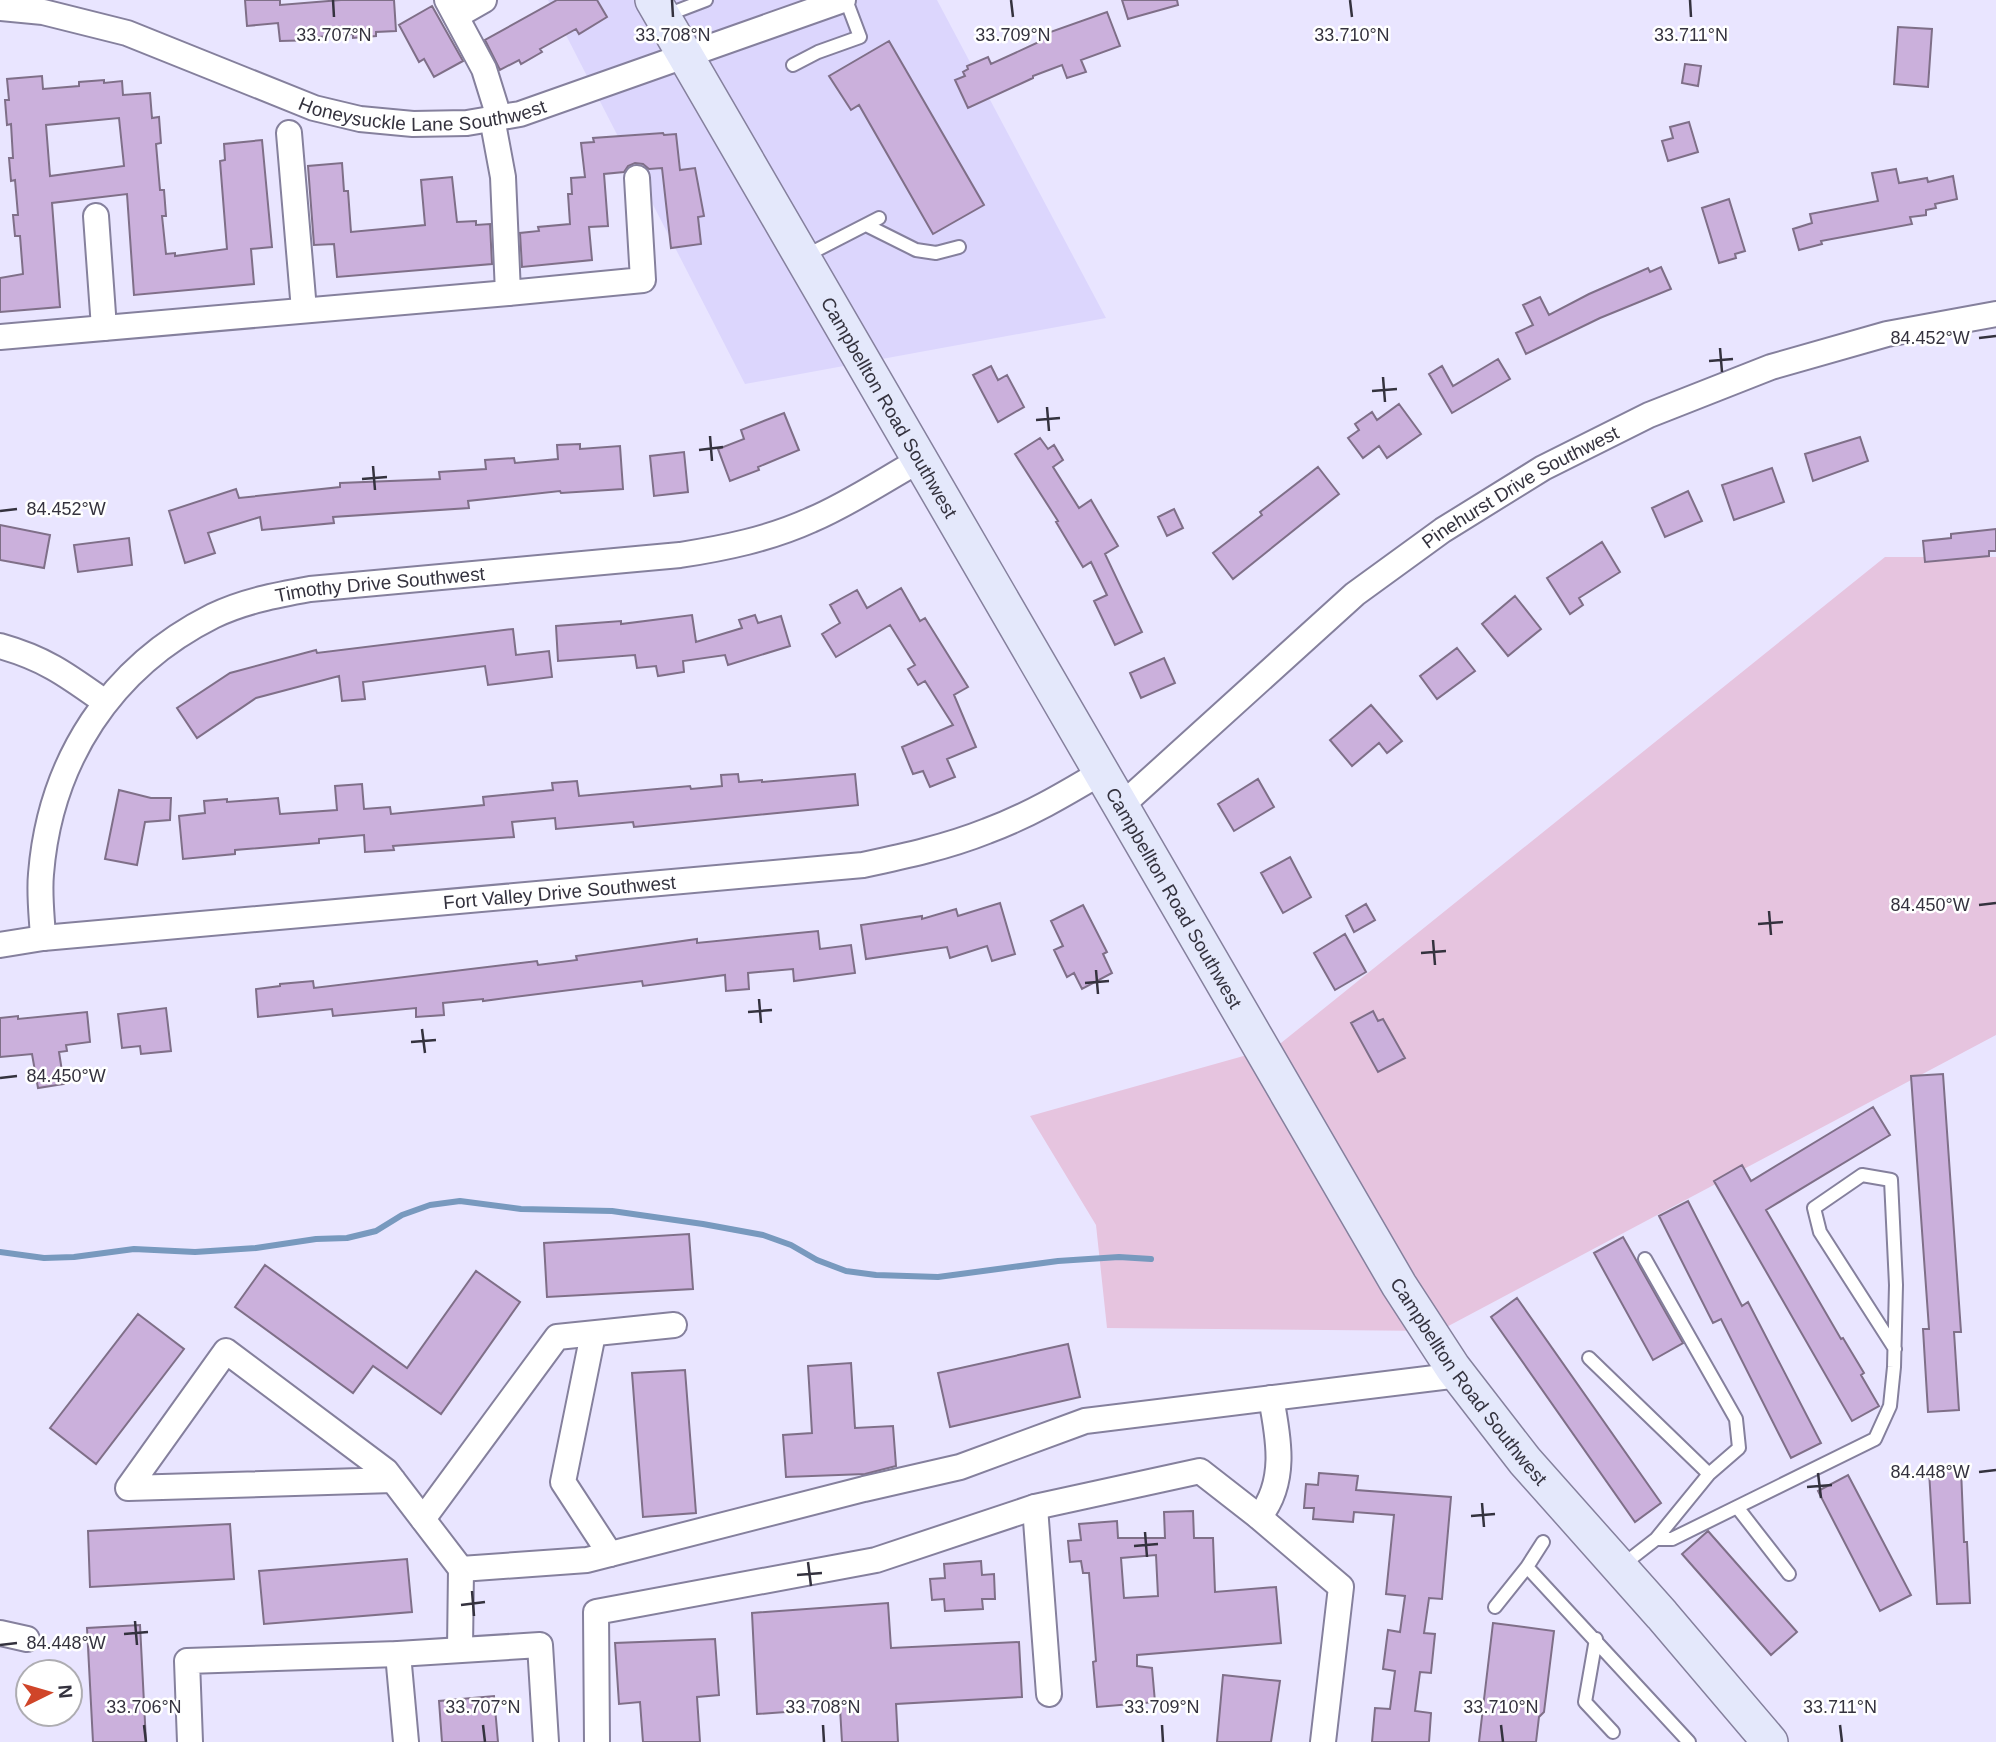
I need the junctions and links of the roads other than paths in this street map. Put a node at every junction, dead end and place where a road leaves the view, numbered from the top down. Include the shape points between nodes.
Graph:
1 (484, 0) edge
2 (706, 0) edge
3 (844, 0) edge
4 (0, 8) edge
5 (451, 8) edge
6 (658, 8) edge
7 (686, 57) junction
8 (793, 65) dead end
9 (495, 118) junction
10 (289, 133) dead end
11 (637, 178) dead end
12 (96, 216) dead end
13 (879, 218) dead end
14 (866, 225) junction
15 (959, 247) dead end
16 (803, 257) junction
17 (508, 293) junction
18 (304, 310) junction
19 (1996, 314) edge
20 (104, 328) junction
21 (0, 337) edge
22 (920, 460) junction
23 (0, 646) edge
24 (105, 702) junction
25 (1102, 772) junction
26 (1121, 806) junction
27 (43, 938) junction
28 (0, 945) edge
29 (1645, 1259) dead end
30 (674, 1325) dead end
31 (593, 1334) junction
32 (1895, 1349) junction
33 (1589, 1358) dead end
34 (1459, 1375) junction
35 (1271, 1398) junction
36 (1709, 1474) junction
37 (393, 1480) junction
38 (1035, 1507) junction
39 (1737, 1507) junction
40 (1259, 1517) junction
41 (423, 1519) junction
42 (1656, 1539) junction
43 (1543, 1542) dead end
44 (610, 1554) junction
45 (1527, 1567) junction
46 (1620, 1567) junction
47 (461, 1569) junction
48 (1789, 1574) dead end
49 (1495, 1607) dead end
50 (0, 1633) edge
51 (27, 1639) dead end
52 (1596, 1639) junction
53 (460, 1648) junction
54 (398, 1654) junction
55 (1049, 1694) dead end
56 (1614, 1732) dead end
57 (190, 1742) edge
58 (406, 1742) edge
59 (547, 1742) edge
60 (597, 1742) edge
61 (1324, 1742) edge
62 (1689, 1742) edge
63 (1770, 1742) edge

1 - 5 street
2 - 6 lane
3 - 7 street, Honeysuckle Lane Southwest
3 - 8 lane via 860,37
4 - 9 street, Honeysuckle Lane Southwest via 43,12 127,33 314,108 359,119 413,124
5 - 9 street via 484,69
6 - 7 main road, Campbellton Road Southwest
7 - 9 street, Honeysuckle Lane Southwest via 520,114
7 - 16 main road, Campbellton Road Southwest
9 - 17 street via 503,177
10 - 18 street
11 - 17 street via 643,280
12 - 20 street
13 - 14 lane
14 - 15 lane via 916,250 936,253
14 - 16 lane
16 - 22 main road, Campbellton Road Southwest
17 - 18 street
18 - 20 street
19 - 26 street, Pinehurst Drive Southwest via 1887,334 1771,367 1649,415 1543,468 1443,530 1356,594
20 - 21 street
22 - 24 street, Timothy Drive Southwest via 813,520 726,548 310,589 258,599 173,639 136,668
22 - 25 main road, Campbellton Road Southwest
23 - 24 street via 32,655 62,671
24 - 27 street, Timothy Drive Southwest via 72,755 50,814 40,876
25 - 26 main road, Campbellton Road Southwest
25 - 27 street, Fort Valley Drive Southwest via 1045,806 987,832 863,865
26 - 34 main road, Campbellton Road Southwest via 1399,1284
27 - 28 street, Fort Valley Drive Southwest
29 - 36 lane via 1736,1419 1739,1448
30 - 31 street
31 - 41 street via 557,1337
31 - 44 street via 563,1482
32 - 32 lane via 1891,1180 1862,1175 1814,1208 1820,1232
32 - 39 lane via 1890,1406 1875,1439
33 - 36 lane
34 - 35 street
34 - 46 main road, Campbellton Road Southwest via 1525,1461
35 - 40 street via 1278,1433 1279,1479
35 - 44 street via 1085,1422 960,1467
36 - 42 lane
37 - 37 street via 226,1352 128,1488
37 - 41 street
38 - 40 street via 1200,1471
38 - 55 street
38 - 60 street via 876,1560 596,1612
39 - 42 lane via 1672,1539
39 - 48 lane
40 - 61 street via 1340,1587
41 - 47 street
42 - 46 lane
43 - 45 lane
44 - 47 street via 587,1560
45 - 49 lane
45 - 52 lane
46 - 63 main road, Campbellton Road Southwest
47 - 53 street
50 - 51 street
52 - 56 lane via 1585,1702
52 - 62 lane
53 - 54 street
53 - 59 street via 540,1645
54 - 57 street via 187,1661
54 - 58 street

